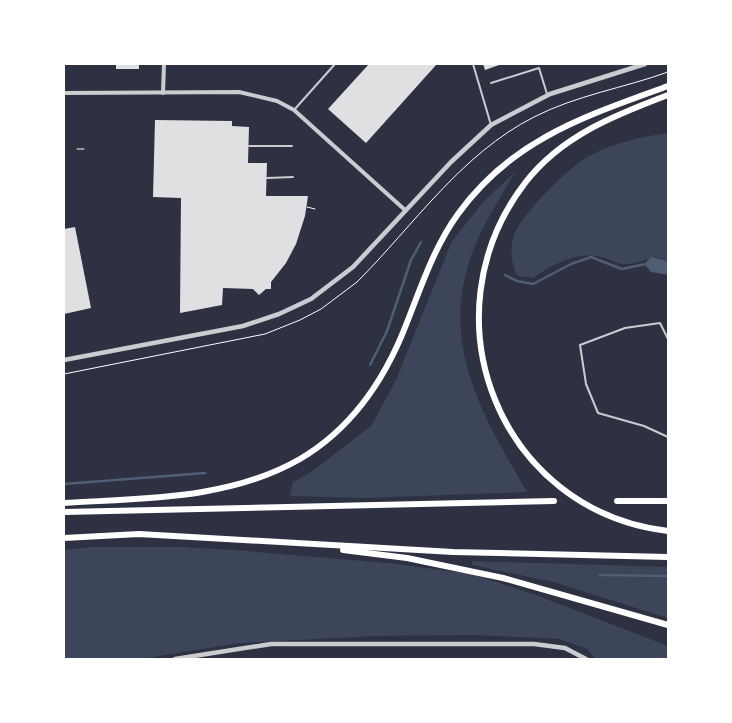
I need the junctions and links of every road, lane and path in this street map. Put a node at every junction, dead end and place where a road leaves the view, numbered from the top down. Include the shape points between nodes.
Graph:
1 (164, 64) edge
2 (335, 64) edge
3 (473, 64) edge
4 (542, 64) edge
5 (645, 64) edge
6 (539, 68) junction
7 (491, 83) dead end
8 (668, 86) edge
9 (64, 93) edge
10 (163, 93) junction
11 (668, 95) edge
12 (548, 96) junction
13 (294, 110) junction
14 (491, 125) junction
15 (249, 146) dead end
16 (292, 146) dead end
17 (77, 149) dead end
18 (84, 149) dead end
19 (292, 177) dead end
20 (267, 178) dead end
21 (307, 207) dead end
22 (315, 208) dead end
23 (405, 210) junction
24 (668, 339) edge
25 (64, 360) edge
26 (668, 437) edge
27 (554, 501) dead end
28 (616, 501) dead end
29 (668, 501) edge
30 (64, 503) edge
31 (64, 512) edge
32 (668, 531) edge
33 (64, 538) edge
34 (302, 545) junction
35 (668, 558) edge
36 (668, 625) edge
37 (202, 657) edge
38 (175, 659) edge
39 (586, 659) edge

1 - 10 street
2 - 13 lane
3 - 14 lane
4 - 6 lane
5 - 12 street
6 - 7 lane
6 - 12 lane
8 - 30 highway via 560,128 519,152 490,177 458,214 442,239 396,350 374,389 349,419 317,448 273,472 225,488 191,494
9 - 10 street
10 - 13 street via 239,92 277,101
11 - 32 highway via 590,128 550,156 525,183 509,206 491,243 480,294 478,326 483,365 492,396 510,430 537,466 568,493 605,514
12 - 14 street
13 - 23 street
14 - 23 street
15 - 16 lane
17 - 18 path
19 - 20 lane
21 - 22 path
23 - 25 street via 353,267 310,299 279,314 243,326
24 - 26 lane via 660,323 625,328 580,345 586,384 598,413 644,426
27 - 31 highway
28 - 29 highway
33 - 34 highway via 139,534
34 - 35 highway
34 - 36 highway via 406,558 476,572 541,587
37 - 38 street
37 - 39 street via 271,644 527,644 565,648

